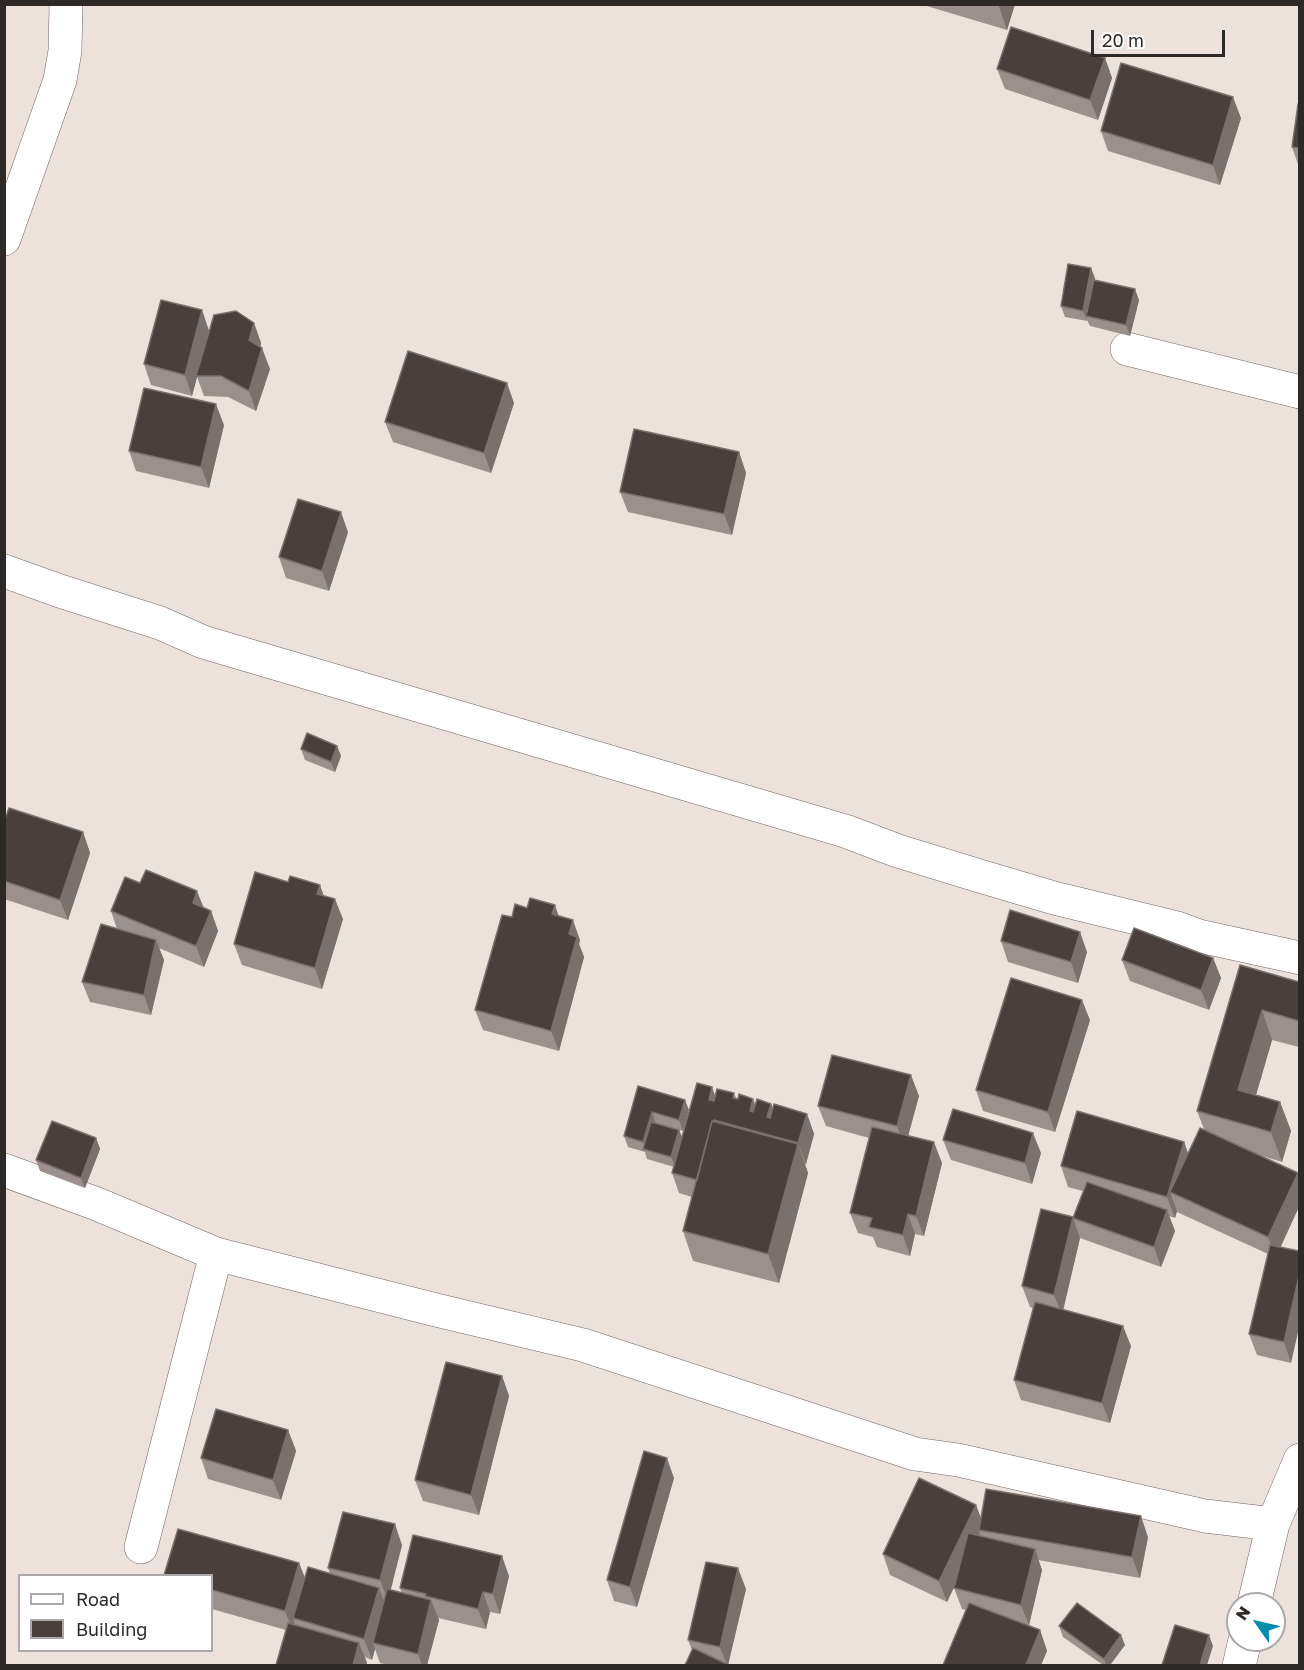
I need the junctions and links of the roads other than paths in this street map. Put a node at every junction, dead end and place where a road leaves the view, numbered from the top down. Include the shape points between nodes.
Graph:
1 (66, 4) edge
2 (4, 239) edge
3 (1127, 349) dead end
4 (1299, 393) edge
5 (4, 571) edge
6 (1299, 958) edge
7 (4, 1170) edge
8 (216, 1254) junction
9 (1299, 1460) edge
10 (1274, 1524) junction
11 (141, 1547) dead end
12 (1257, 1592) edge

1 - 2 street via 60,80
3 - 4 street
5 - 6 street via 160,623 203,642 845,831 983,878 1199,936
7 - 8 street
8 - 10 street via 583,1345 915,1454 958,1460 1204,1516
8 - 11 street
9 - 10 street
10 - 12 street

